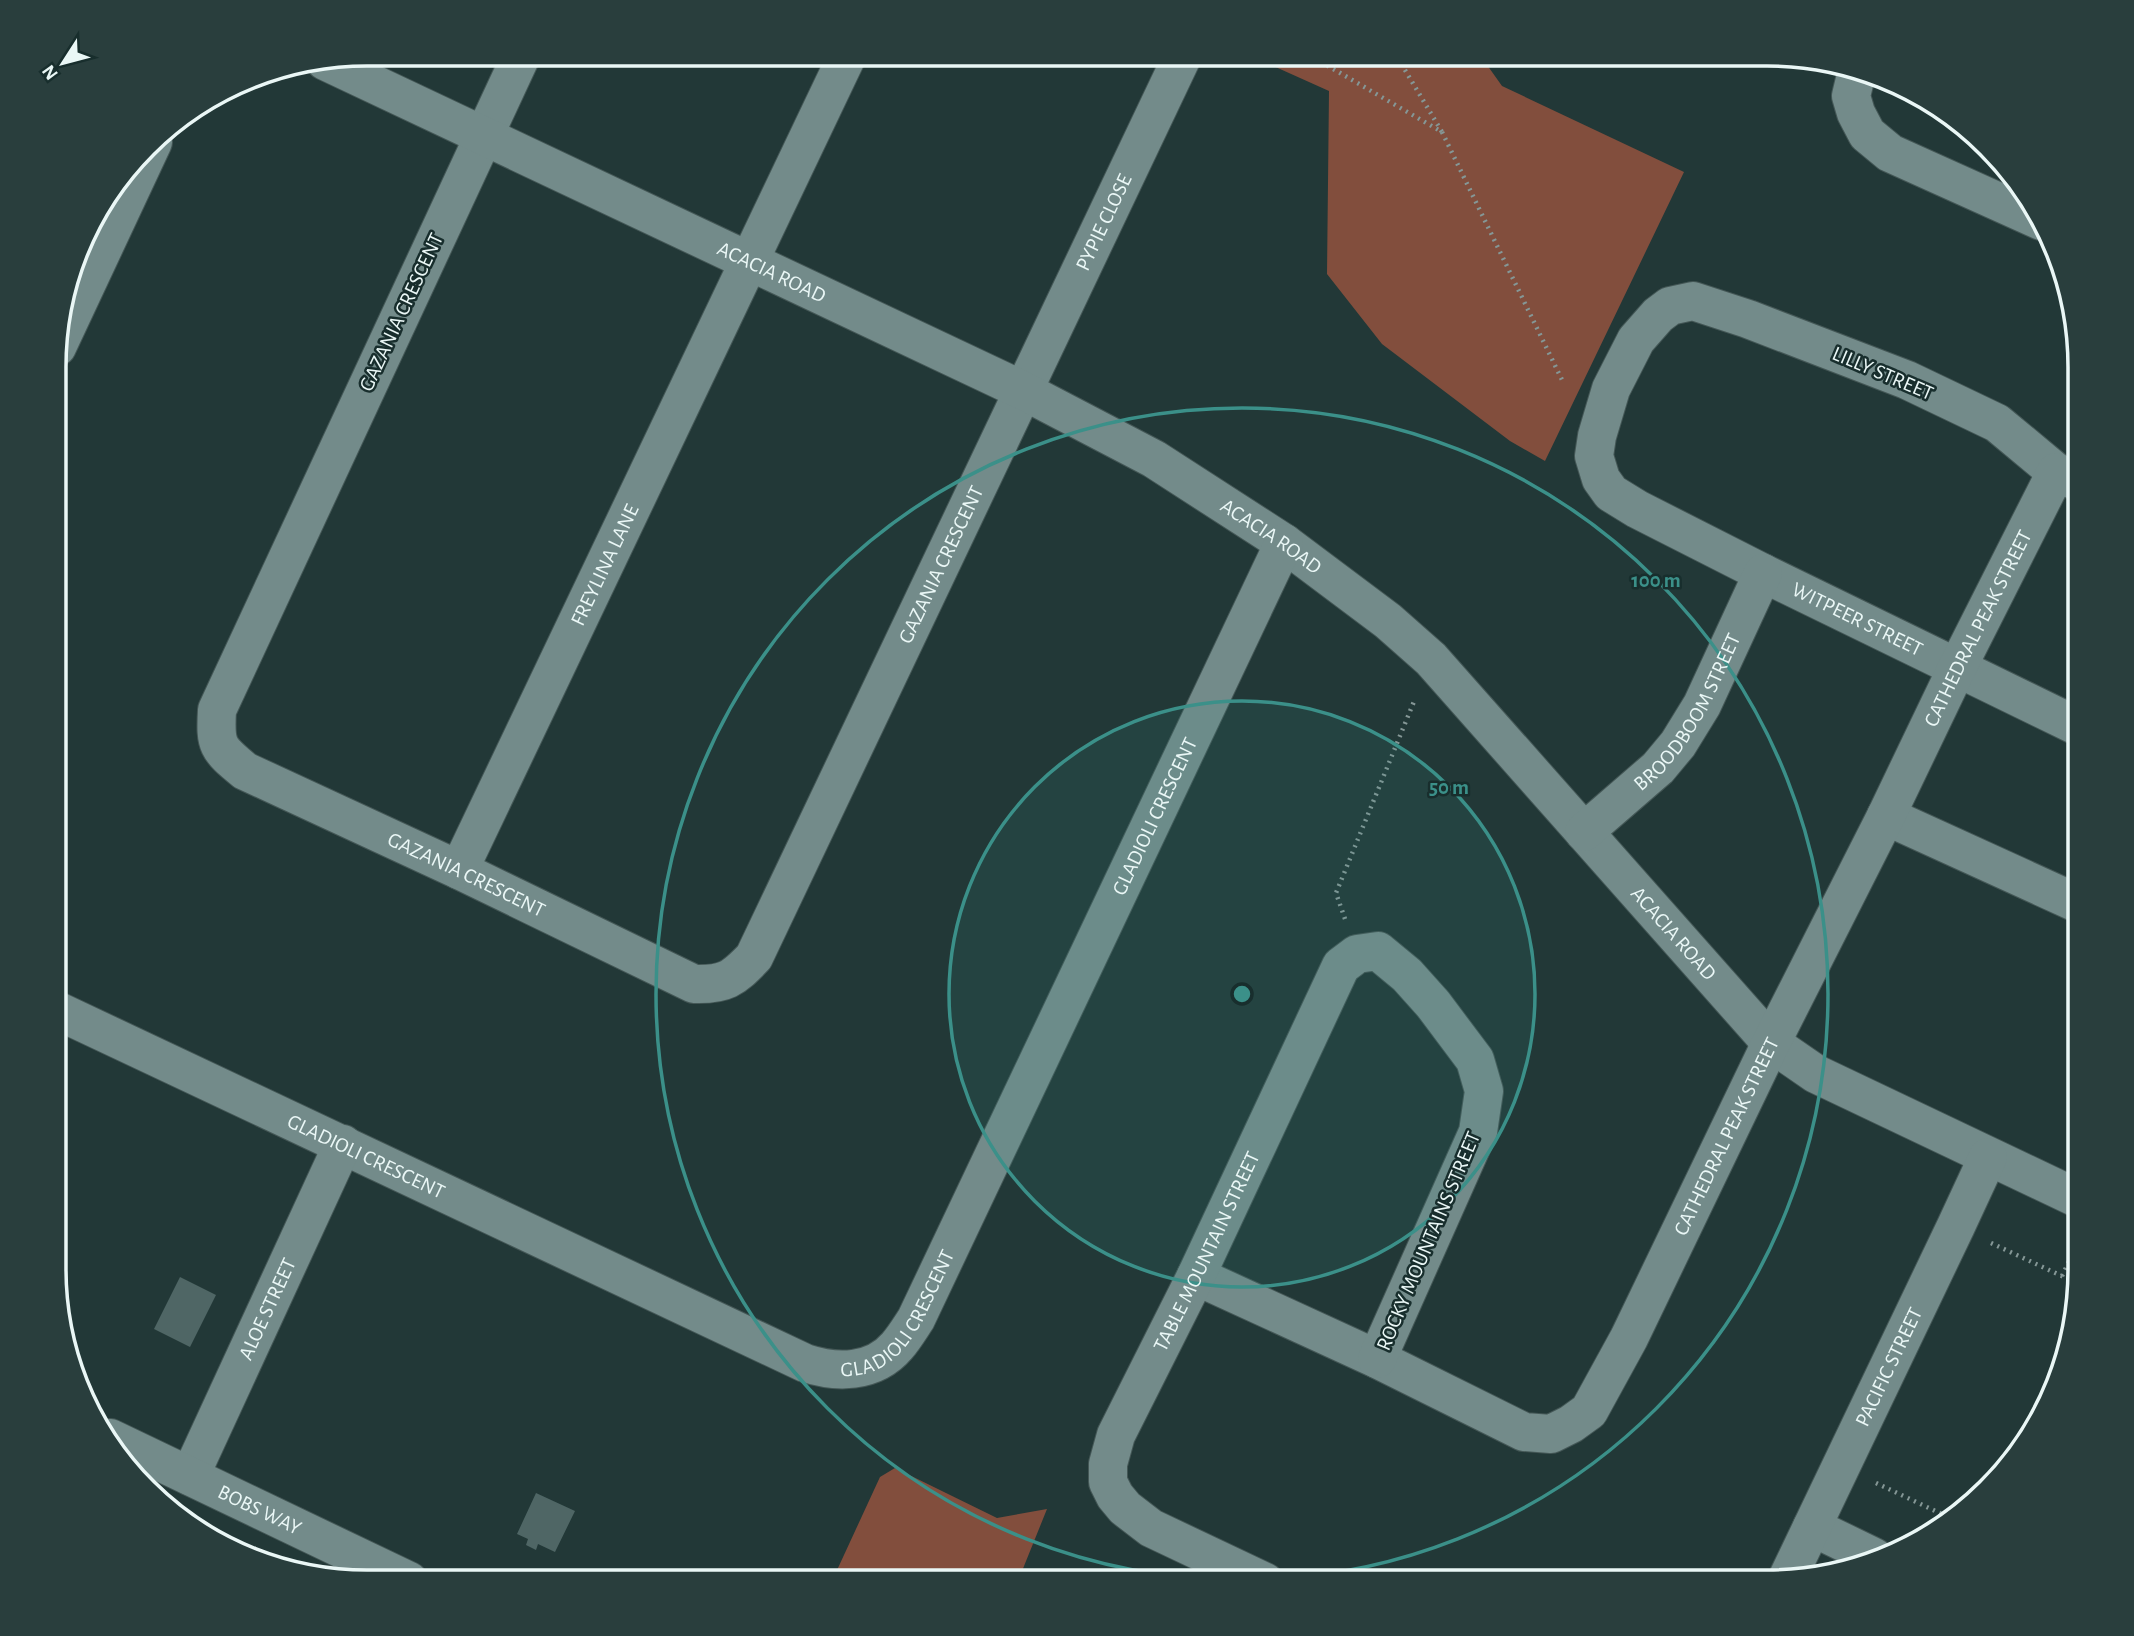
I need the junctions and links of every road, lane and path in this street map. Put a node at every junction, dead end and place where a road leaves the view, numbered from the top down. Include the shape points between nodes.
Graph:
1 (516, 66) edge
2 (842, 66) edge
3 (1178, 66) edge
4 (1328, 66) edge
5 (1403, 66) edge
6 (339, 68) edge
7 (1855, 80) edge
8 (1442, 132) junction
9 (482, 136) junction
10 (139, 171) edge
11 (2021, 207) edge
12 (748, 261) junction
13 (1670, 306) joint
14 (70, 318) edge
15 (1564, 384) dead end
16 (1022, 390) junction
17 (2068, 478) edge
18 (1284, 543) junction
19 (1763, 573) junction
20 (1431, 659) junction
21 (1957, 668) junction
22 (2068, 721) edge
23 (1886, 816) junction
24 (1584, 832) junction
25 (459, 870) junction
26 (2068, 899) edge
27 (1349, 960) junction
28 (66, 1015) edge
29 (1771, 1043) junction
30 (343, 1144) junction
31 (1988, 1157) junction
32 (2068, 1194) edge
33 (1956, 1226) junction
34 (2068, 1263) edge
35 (1196, 1276) junction
36 (2062, 1276) junction
37 (2068, 1279) edge
38 (1377, 1359) junction
39 (123, 1444) edge
40 (1840, 1466) junction
41 (190, 1476) junction
42 (1941, 1514) edge
43 (1812, 1527) junction
44 (1866, 1553) edge
45 (1792, 1568) edge
46 (386, 1570) edge
47 (1241, 1570) edge

1 - 9 street, GAZANIA CRESCENT
2 - 12 street, FREYLINA LANE
3 - 16 street, PYPIE CLOSE
4 - 8 path
5 - 8 path
6 - 9 street, ACACIA ROAD
7 - 11 street via 1851,96 1861,124 1890,153
8 - 15 path
9 - 12 street, ACACIA ROAD
9 - 25 street, GAZANIA CRESCENT via 217,710 216,728 218,746 244,771
10 - 14 street
12 - 16 street, ACACIA ROAD
12 - 25 street, FREYLINA LANE
13 - 17 street, LILLY STREET via 1693,300 1907,380 1997,423
13 - 19 street, WITPEER STREET via 1636,340 1611,389 1594,456 1601,478 1611,493 1637,509
16 - 18 street, ACACIA ROAD via 1154,459
16 - 25 street, GAZANIA CRESCENT via 754,957 737,975 714,984 694,984
17 - 21 street, CATHEDRAL PEAK STREET
18 - 20 street, ACACIA ROAD
18 - 30 street, GLADIOLI CRESCENT via 916,1319 896,1348 878,1361 844,1371 805,1363
19 - 21 street, WITPEER STREET
19 - 24 street, BROODBOOM STREET via 1702,705 1678,744 1658,768
20 - 24 street, ACACIA ROAD
20 - 27 path via 1336,893
21 - 22 street, WITPEER STREET
21 - 23 street, CATHEDRAL PEAK STREET
23 - 26 street
23 - 29 street, CATHEDRAL PEAK STREET
24 - 29 street, ACACIA ROAD
27 - 35 street, TABLE MOUNTAIN STREET
27 - 38 street, ROCKY MOUNTAINS STREET via 1378,951 1407,975 1475,1060 1484,1091 1478,1132
28 - 30 street, GLADIOLI CRESCENT
29 - 31 street, ACACIA ROAD via 1816,1074
29 - 38 street, CATHEDRAL PEAK STREET via 1629,1338 1589,1410 1551,1434 1524,1432
30 - 41 street, ALOE STREET
31 - 32 street, ACACIA ROAD
31 - 33 street, PACIFIC STREET
33 - 36 path
33 - 40 street, PACIFIC STREET
34 - 36 path
35 - 38 street, CATHEDRAL PEAK STREET
35 - 47 street, TABLE MOUNTAIN STREET via 1116,1435 1108,1482 1125,1508 1151,1528
36 - 37 path
39 - 41 street, BOBS WAY
40 - 42 path
40 - 43 street, PACIFIC STREET
41 - 46 street, BOBS WAY
43 - 44 street
43 - 45 street, PACIFIC STREET

